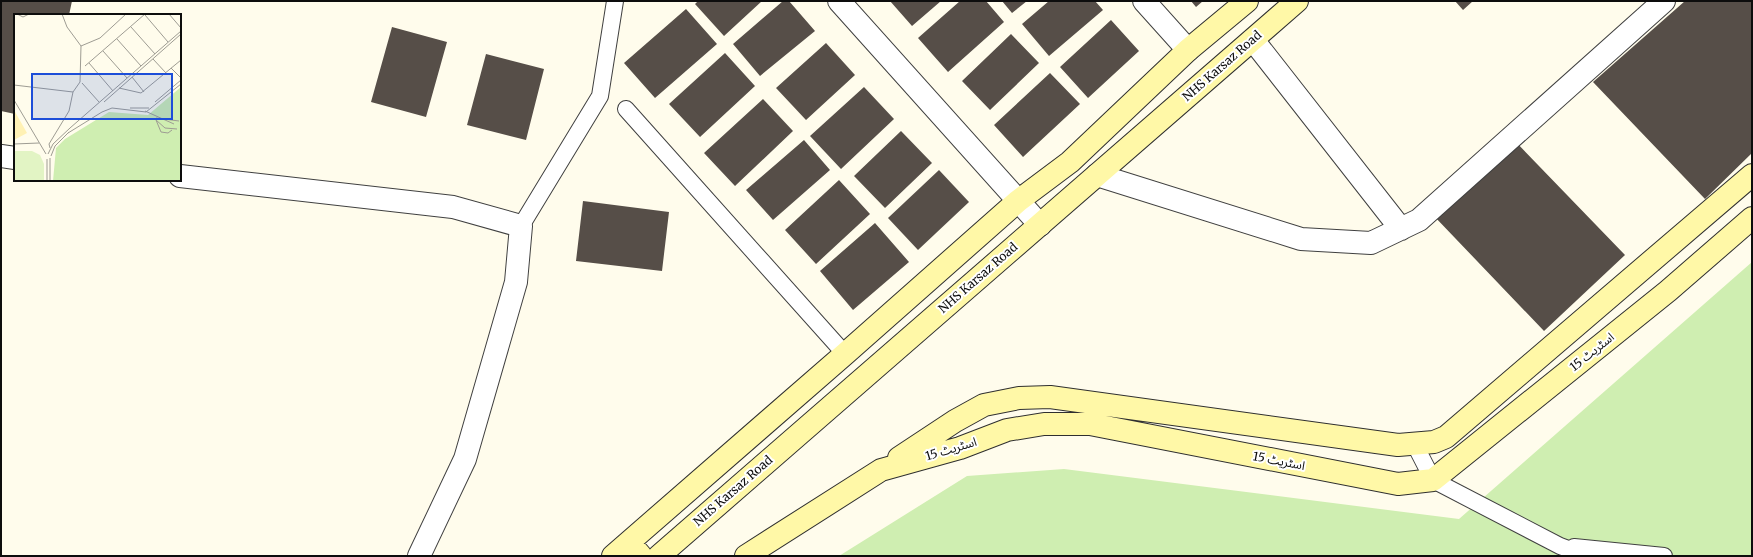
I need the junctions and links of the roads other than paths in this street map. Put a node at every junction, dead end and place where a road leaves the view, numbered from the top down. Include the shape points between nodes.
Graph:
1 (615, 1) edge
2 (839, 1) edge
3 (1144, 1) edge
4 (1247, 1) edge
5 (1297, 1) edge
6 (1664, 1) edge
7 (1207, 34) junction
8 (1253, 40) junction
9 (1188, 50) junction
10 (1229, 60) junction
11 (626, 109) dead end
12 (1, 156) edge
13 (14, 158) edge
14 (1097, 175) junction
15 (1752, 175) edge
16 (181, 176) edge
17 (1018, 201) junction
18 (1752, 218) edge
19 (1040, 225) junction
20 (521, 226) junction
21 (1401, 229) junction
22 (845, 354) junction
23 (1415, 445) junction
24 (881, 470) junction
25 (1434, 480) junction
26 (635, 549) edge
27 (1559, 551) edge
28 (420, 556) edge
29 (613, 556) edge
30 (659, 556) edge
31 (746, 556) edge
32 (1587, 556) edge
33 (1664, 556) edge

1 - 20 lane via 600,96
2 - 17 street
3 - 9 street
4 - 7 street
5 - 8 street, NHS Karsaz Road
6 - 21 street via 1419,220
7 - 9 street
7 - 10 street
8 - 10 street, NHS Karsaz Road
8 - 21 street
9 - 17 street via 1070,162
10 - 14 street, NHS Karsaz Road
11 - 22 lane
12 - 13 street
14 - 19 street, NHS Karsaz Road
14 - 21 street via 1301,238 1371,243
15 - 23 street via 1446,437
16 - 20 street via 453,206
17 - 19 street
17 - 22 street
18 - 25 street, اسٹریٹ 15 via 1668,291
19 - 30 street, NHS Karsaz Road
20 - 28 street via 516,282 465,459
22 - 26 street
23 - 24 street via 1398,445 1050,397 1019,398 984,405
23 - 25 lane
24 - 25 street, اسٹریٹ 15 via 960,448 1007,430 1044,424 1090,424 1398,484
24 - 31 street, اسٹریٹ 15
25 - 27 lane
26 - 29 street
27 - 32 lane
27 - 33 lane

